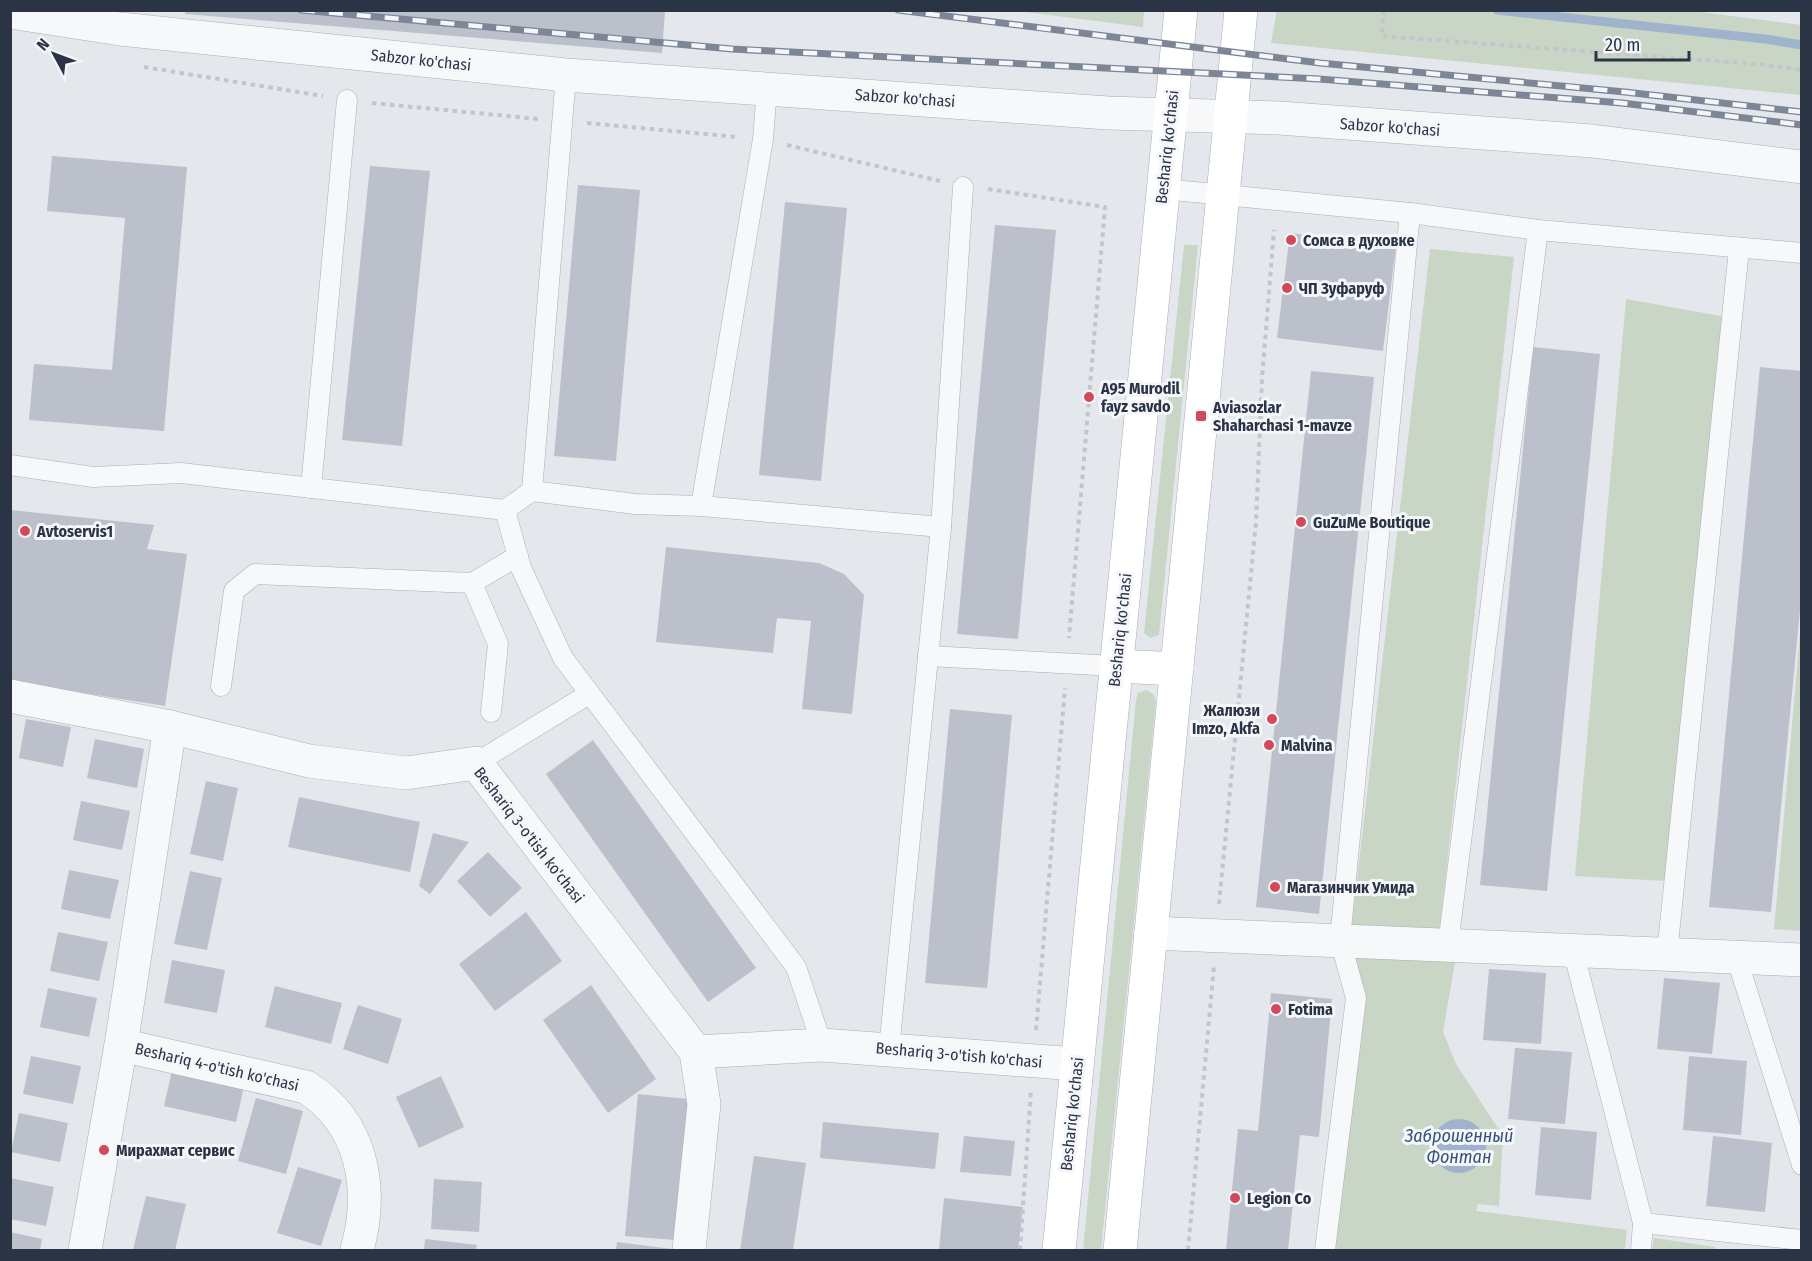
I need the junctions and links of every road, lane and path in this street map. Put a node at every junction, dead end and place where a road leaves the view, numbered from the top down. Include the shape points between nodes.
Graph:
1 (1181, 10) edge
2 (1241, 10) edge
3 (1384, 10) edge
4 (10, 12) edge
5 (1802, 70) edge
6 (566, 75) junction
7 (766, 88) junction
8 (347, 100) dead end
9 (1171, 116) junction
10 (1230, 117) junction
11 (1802, 167) edge
12 (963, 187) dead end
13 (1163, 189) junction
14 (1223, 195) junction
15 (1105, 207) dead end
16 (1410, 213) junction
17 (1274, 230) dead end
18 (1538, 230) junction
19 (1739, 249) junction
20 (1802, 253) edge
21 (10, 465) edge
22 (311, 488) junction
23 (532, 491) junction
24 (701, 506) junction
25 (505, 510) junction
26 (941, 527) junction
27 (518, 556) junction
28 (472, 583) junction
29 (928, 656) junction
30 (1067, 663) junction
31 (1116, 666) junction
32 (1177, 669) junction
33 (221, 686) dead end
34 (589, 694) junction
35 (10, 696) edge
36 (491, 712) dead end
37 (170, 728) junction
38 (476, 764) junction
39 (1151, 933) junction
40 (1216, 937) junction
41 (1340, 940) junction
42 (1448, 945) junction
43 (1573, 950) junction
44 (1667, 954) junction
45 (1736, 956) junction
46 (1802, 960) edge
47 (122, 1045) junction
48 (822, 1045) junction
49 (889, 1049) junction
50 (696, 1052) junction
51 (1033, 1061) junction
52 (1077, 1064) junction
53 (1802, 1165) edge
54 (1643, 1223) junction
55 (1802, 1240) edge
56 (1731, 1242) edge
57 (85, 1251) edge
58 (357, 1251) edge
59 (689, 1251) edge
60 (1020, 1251) edge
61 (1059, 1251) edge
62 (1120, 1251) edge
63 (1188, 1251) edge
64 (1325, 1251) edge
65 (1641, 1251) edge

1 - 9 main road, Beshariq ko'chasi
2 - 10 main road
3 - 5 path via 1382,36
4 - 6 street, Sabzor ko'chasi via 120,29
6 - 7 street, Sabzor ko'chasi
6 - 23 lane
7 - 9 street, Sabzor ko'chasi
7 - 24 lane via 763,139
8 - 22 lane
9 - 10 street, Sabzor ko'chasi
9 - 13 main road, Beshariq ko'chasi
10 - 11 street, Sabzor ko'chasi via 1592,141
10 - 14 main road
12 - 26 lane
13 - 14 lane
13 - 31 main road, Beshariq ko'chasi
14 - 16 lane
14 - 32 main road
15 - 30 path
16 - 18 lane
16 - 41 lane
17 - 40 path via 1256,522
18 - 19 lane
18 - 42 lane
19 - 20 lane
19 - 44 lane
21 - 22 lane via 93,477 182,473
22 - 25 lane
23 - 24 lane via 635,504
23 - 25 lane
24 - 26 lane
25 - 27 lane
26 - 29 lane
27 - 28 lane
27 - 34 lane via 563,658
28 - 33 lane via 255,574 234,591
28 - 36 lane via 498,644
29 - 30 lane
29 - 49 lane
30 - 31 lane
30 - 51 path
31 - 32 main road
31 - 52 main road, Beshariq ko'chasi
32 - 39 main road
34 - 38 lane
34 - 48 lane via 796,967
35 - 37 street, Beshariq 3-o'tish ko'chasi
37 - 38 street, Beshariq 3-o'tish ko'chasi via 309,761 406,773
37 - 47 street, Beshariq 4-o'tish ko'chasi
38 - 50 street, Beshariq 3-o'tish ko'chasi
39 - 40 street
39 - 62 main road
40 - 41 street
40 - 63 path
41 - 42 street
41 - 64 lane via 1356,998
42 - 43 street
43 - 44 street
43 - 54 lane
44 - 45 street
45 - 46 street
45 - 53 lane
47 - 57 street, Beshariq 4-o'tish ko'chasi
47 - 58 street, Beshariq 4-o'tish ko'chasi via 306,1087 322,1097 353,1138 363,1167 366,1200
48 - 49 street, Beshariq 3-o'tish ko'chasi
48 - 50 street, Beshariq 3-o'tish ko'chasi
49 - 51 street, Beshariq 3-o'tish ko'chasi
50 - 59 street, Beshariq 3-o'tish ko'chasi via 704,1104
51 - 52 street, Beshariq 3-o'tish ko'chasi
51 - 60 path
52 - 61 main road, Beshariq ko'chasi
54 - 56 lane
54 - 65 lane
55 - 56 lane

